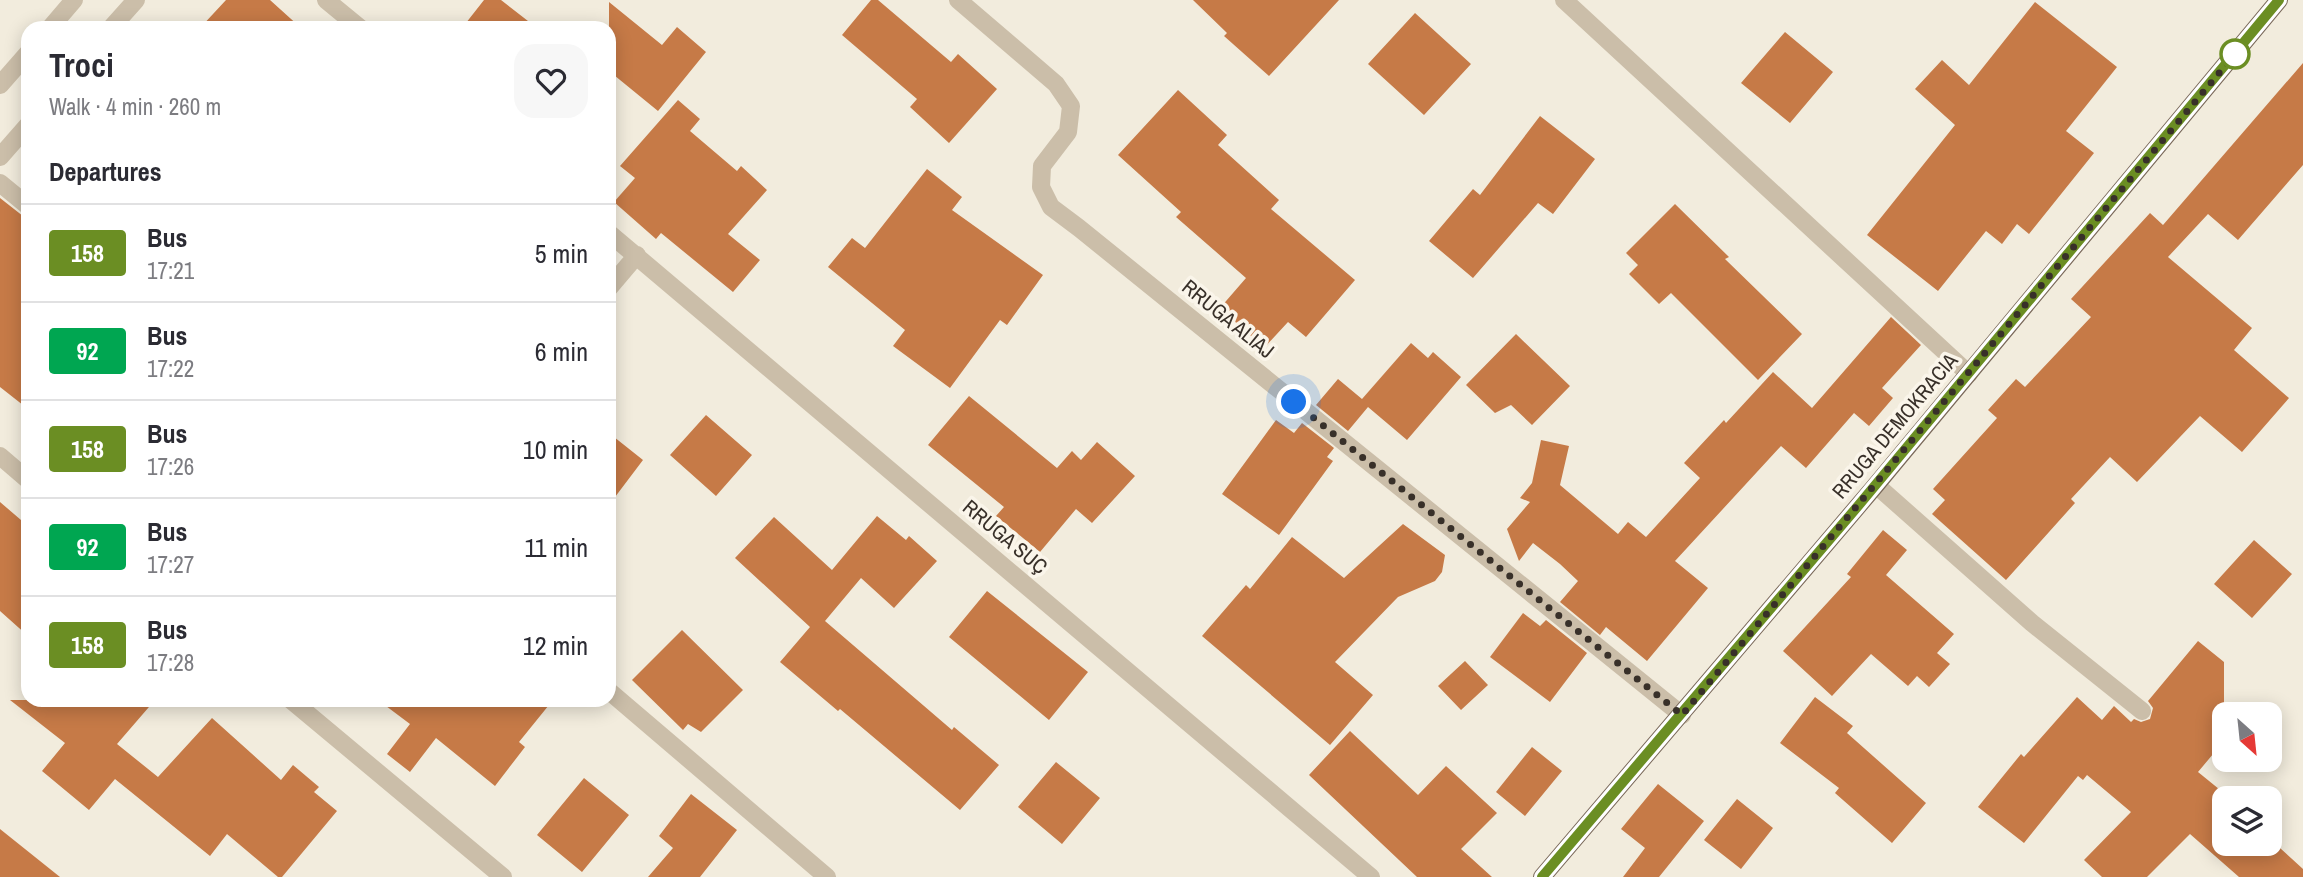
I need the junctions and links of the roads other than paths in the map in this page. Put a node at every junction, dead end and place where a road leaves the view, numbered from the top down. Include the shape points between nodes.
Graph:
1 (74, 0) edge
2 (136, 0) edge
3 (326, 0) edge
4 (958, 0) edge
5 (1564, 0) edge
6 (2279, 0) edge
7 (56, 21) edge
8 (117, 21) edge
9 (352, 21) edge
10 (21, 61) edge
11 (0, 85) edge
12 (21, 133) edge
13 (0, 157) edge
14 (0, 183) edge
15 (21, 200) edge
16 (616, 239) edge
17 (636, 255) junction
18 (616, 279) edge
19 (1969, 374) junction
20 (0, 456) edge
21 (21, 474) edge
22 (1876, 485) junction
23 (616, 697) edge
24 (299, 707) edge
25 (2142, 711) dead end
26 (1682, 715) junction
27 (503, 877) edge
28 (827, 877) edge
29 (1371, 877) edge
30 (1542, 877) edge

1 - 7 street
2 - 8 street
3 - 9 street
4 - 26 street, RRUGA ALIAJ via 1056,84 1071,106 1068,132 1042,166 1041,187 1051,207
5 - 19 street
6 - 19 main road, RRUGA DEMOKRACIA
10 - 11 street
12 - 13 street
14 - 15 street
16 - 17 street, RRUGA SUÇ
17 - 18 street
17 - 29 street, RRUGA SUÇ
19 - 22 main road, RRUGA DEMOKRACIA
20 - 21 street
22 - 25 street via 2032,624
22 - 26 main road, RRUGA DEMOKRACIA
23 - 28 street
24 - 27 street
26 - 30 main road, RRUGA DEMOKRACIA

